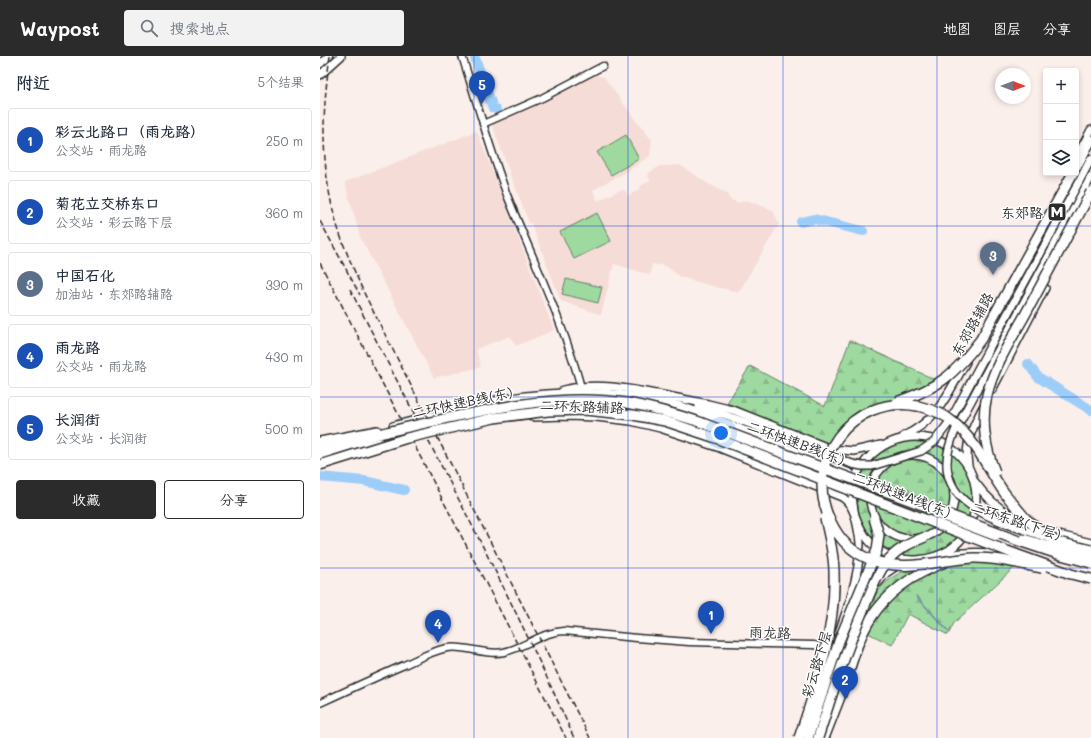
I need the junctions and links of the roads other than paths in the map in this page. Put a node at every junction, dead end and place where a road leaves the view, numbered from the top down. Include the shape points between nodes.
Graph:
1 (329, 56) edge
2 (341, 56) edge
3 (462, 56) edge
4 (320, 64) edge
5 (603, 66) dead end
6 (320, 75) edge
7 (483, 124) junction
8 (1091, 130) edge
9 (1091, 140) edge
10 (1079, 152) edge
11 (1091, 160) edge
12 (1079, 162) edge
13 (1066, 176) edge
14 (1071, 176) edge
15 (1091, 177) edge
16 (1091, 192) edge
17 (1091, 201) edge
18 (1045, 244) junction
19 (1021, 261) junction
20 (995, 310) junction
21 (1002, 324) junction
22 (582, 390) junction
23 (657, 394) junction
24 (527, 404) junction
25 (884, 407) junction
26 (604, 418) junction
27 (387, 432) junction
28 (397, 440) junction
29 (894, 440) junction
30 (320, 442) edge
31 (320, 449) edge
32 (320, 455) edge
33 (903, 456) junction
34 (320, 458) edge
35 (320, 465) edge
36 (971, 474) junction
37 (950, 479) junction
38 (822, 487) junction
39 (1006, 495) junction
40 (855, 516) junction
41 (874, 518) junction
42 (926, 537) junction
43 (1091, 543) edge
44 (1091, 550) edge
45 (1071, 552) junction
46 (1091, 556) edge
47 (930, 558) junction
48 (951, 560) junction
49 (1091, 564) edge
50 (1071, 574) junction
51 (1091, 579) edge
52 (851, 596) joint
53 (870, 597) joint
54 (833, 650) junction
55 (850, 655) junction
56 (320, 703) edge
57 (799, 738) edge
58 (804, 738) edge
59 (808, 738) edge
60 (818, 738) edge
61 (824, 738) edge

1 - 4 main road
2 - 6 main road
3 - 7 street
5 - 7 street via 542,98
7 - 22 street via 505,189 558,319
8 - 10 main road
9 - 12 highway
11 - 18 main road
13 - 19 main road, 东郊路辅路
14 - 25 highway, bridge via 968,357 936,385
15 - 37 main road, bridge via 956,429 947,456
16 - 39 highway, bridge via 990,383 985,411 986,439 993,468
17 - 36 main road via 972,428 967,448
18 - 19 main road
18 - 21 main road, bridge
19 - 20 main road, 东郊路辅路
20 - 21 main road
20 - 29 main road, 东郊路辅路 via 935,413 926,423
21 - 33 main road, bridge via 939,438 921,451
22 - 23 main road via 620,388
22 - 30 main road via 491,402
22 - 45 main road, 二环东路(下层), bridge via 659,400 690,410 971,520
23 - 29 main road via 728,409 838,451 854,451
23 - 33 main road, bridge via 737,419 857,466 872,466
24 - 26 main road via 556,404
24 - 31 main road, 二环东路(下层) via 485,411
24 - 49 main road, 二环东路(下层), bridge via 581,401 621,403 653,407 692,418 968,527 1027,547
25 - 38 highway, bridge via 856,418 838,435 826,460
25 - 39 highway, bridge via 914,405 934,410 949,418 972,443
26 - 34 main road, 二环东路辅路 via 559,416 509,419
26 - 40 main road, 二环东路辅路 via 641,423 674,432 734,454 848,501
27 - 30 highway
27 - 31 highway
27 - 49 highway, 二环快速B线(东), bridge via 532,402 581,400 633,404 697,421 1034,546
28 - 32 highway, bridge
28 - 35 highway, bridge
28 - 50 highway, 二环快速A线(东), bridge via 494,418 541,412 585,410 642,416 713,437
29 - 36 main road via 918,437 943,444 963,459
29 - 40 main road via 870,456 858,473 852,493
33 - 37 main road, bridge via 918,455 934,460 944,468
33 - 41 main road, bridge via 890,462 875,479 871,499
36 - 43 main road via 981,490 1014,518 1053,534
36 - 47 main road via 976,502 972,524 953,547
37 - 42 main road, bridge via 953,498 949,517 937,532
37 - 44 main road, bridge via 963,499 981,514
38 - 48 highway, bridge via 825,507 834,528 846,544 860,555 898,566 925,565
38 - 57 highway, bridge via 834,570 831,623
39 - 46 highway, bridge via 1019,512 1041,532 1060,544
40 - 47 main road via 865,536 887,554 904,559
40 - 52 main road via 860,552
41 - 42 main road, bridge via 885,531 895,537
41 - 59 highway, bridge via 879,535 878,550 839,642
42 - 60 highway, bridge via 902,548 891,557 881,571 843,660
44 - 45 main road, bridge
45 - 46 main road, 二环东路(下层), bridge
47 - 51 main road via 957,553 992,553
47 - 53 main road via 904,562 891,568 880,579
48 - 50 highway, bridge via 993,558
48 - 61 highway, bridge via 928,569 901,586 871,618 857,647
50 - 51 highway, 二环快速A线(东), bridge
52 - 54 street, 彩云路下层
53 - 55 street, 彩云路下层
54 - 55 street, 雨龙路
54 - 56 street, 雨龙路 via 814,645 689,642 555,631 504,652 444,649
54 - 58 street, 彩云路下层
55 - 61 street, 彩云路下层

